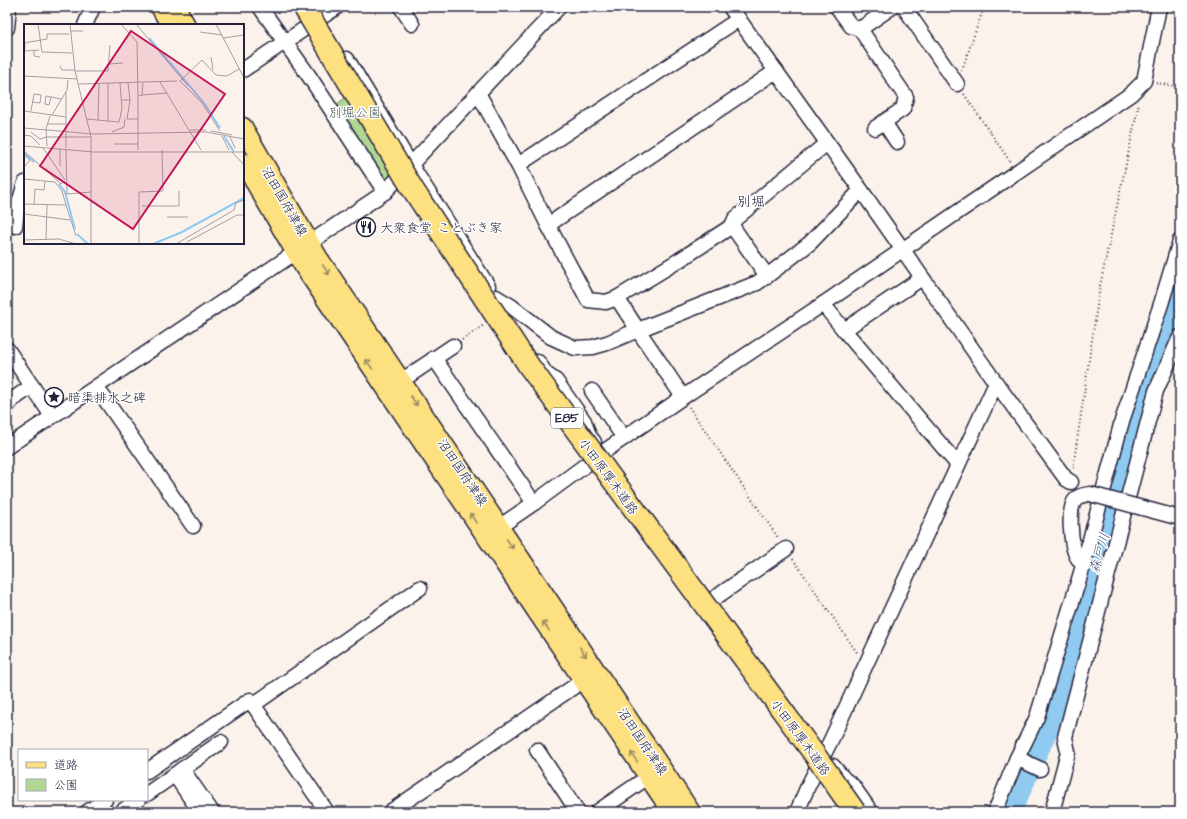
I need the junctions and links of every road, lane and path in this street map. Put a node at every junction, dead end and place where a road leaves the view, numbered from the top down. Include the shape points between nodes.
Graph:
1 (9, 7) edge
2 (93, 7) edge
3 (160, 7) edge
4 (176, 7) edge
5 (260, 7) edge
6 (292, 7) edge
7 (304, 7) edge
8 (336, 7) edge
9 (401, 7) edge
10 (559, 7) edge
11 (730, 7) edge
12 (837, 7) edge
13 (892, 7) edge
14 (904, 7) edge
15 (984, 7) edge
16 (1159, 7) edge
17 (319, 12) edge
18 (739, 19) junction
19 (85, 24) edge
20 (169, 24) edge
21 (185, 24) edge
22 (412, 24) dead end
23 (7, 28) edge
24 (860, 29) junction
25 (284, 43) junction
26 (244, 69) edge
27 (776, 71) junction
28 (1144, 81) junction
29 (957, 84) junction
30 (1180, 87) edge
31 (478, 93) junction
32 (244, 130) edge
33 (898, 142) dead end
34 (827, 144) junction
35 (244, 163) edge
36 (411, 165) junction
37 (518, 165) junction
38 (1017, 172) junction
39 (24, 186) edge
40 (861, 190) junction
41 (386, 192) junction
42 (14, 218) edge
43 (548, 225) junction
44 (732, 226) junction
45 (1180, 242) edge
46 (302, 248) junction
47 (902, 250) junction
48 (767, 276) junction
49 (922, 278) junction
50 (496, 297) junction
51 (617, 298) junction
52 (823, 304) junction
53 (485, 324) dead end
54 (638, 330) junction
55 (844, 330) junction
56 (1180, 337) edge
57 (453, 346) joint
58 (7, 349) edge
59 (434, 358) junction
60 (401, 381) junction
61 (996, 383) junction
62 (32, 386) junction
63 (592, 391) dead end
64 (102, 395) dead end
65 (683, 397) junction
66 (7, 406) edge
67 (52, 416) junction
68 (624, 438) junction
69 (7, 447) edge
70 (602, 453) junction
71 (958, 465) junction
72 (1071, 482) joint
73 (534, 503) junction
74 (1180, 518) edge
75 (193, 526) dead end
76 (499, 527) junction
77 (786, 549) junction
78 (1083, 566) junction
79 (420, 588) dead end
80 (712, 600) junction
81 (866, 665) junction
82 (589, 676) junction
83 (253, 705) junction
84 (221, 742) dead end
85 (537, 750) dead end
86 (824, 754) junction
87 (1017, 758) junction
88 (1040, 769) dead end
89 (148, 770) edge
90 (178, 772) junction
91 (648, 777) junction
92 (148, 793) edge
93 (104, 801) edge
94 (137, 801) edge
95 (87, 812) edge
96 (121, 812) edge
97 (200, 812) edge
98 (212, 812) edge
99 (327, 812) edge
100 (390, 812) edge
101 (578, 812) edge
102 (597, 812) edge
103 (672, 812) edge
104 (691, 812) edge
105 (797, 812) edge
106 (838, 812) edge
107 (855, 812) edge
108 (871, 812) edge
109 (995, 812) edge
110 (1052, 812) edge

1 - 23 street
2 - 19 street
3 - 20 main road
4 - 21 main road
5 - 25 street
6 - 106 highway, 小田原厚木道路 / E85 via 394,183 605,496
7 - 107 highway, 小田原厚木道路 / E85, bridge via 412,188 528,366
8 - 17 street
9 - 22 street
10 - 31 street
11 - 18 street
12 - 24 street via 851,26
13 - 24 street
14 - 29 street
15 - 29 path
16 - 28 street
17 - 25 street
17 - 36 street
18 - 27 street
18 - 37 street
24 - 33 street via 906,97 903,109 879,125
25 - 26 street
25 - 41 street
27 - 34 street
27 - 43 street
28 - 30 path
28 - 38 street via 1131,94
28 - 72 path via 1100,286
29 - 38 path
31 - 36 street
31 - 37 street
32 - 46 main road, 沼田国府津線
34 - 40 street
34 - 44 street via 735,219
35 - 46 main road, 沼田国府津線
36 - 41 street
36 - 50 street
37 - 43 street
38 - 47 street
39 - 42 street
40 - 47 street
40 - 48 street via 810,243
41 - 46 street
43 - 51 street via 588,300 606,302
44 - 48 street
44 - 51 street
45 - 78 street via 1122,422
46 -> 60 main road, 沼田国府津線
46 - 67 street
82 -> 46 main road, 沼田国府津線
47 - 49 street
47 - 52 street
48 - 54 street via 757,283
49 - 55 street
49 - 61 street
50 - 54 street via 551,337 575,348 607,343
50 - 70 street via 546,374 556,381 584,421 590,436
51 - 54 street
52 - 55 street
52 - 65 street
53 - 57 path
54 - 65 street
55 - 71 street
56 - 110 street via 1156,392 1065,737 1068,752
57 - 59 street
58 - 62 street
59 - 60 street
59 - 73 street
60 -> 76 main road, 沼田国府津線
61 - 71 street
61 - 72 street via 1066,479
62 - 66 street
62 - 67 street
63 - 68 street
64 - 75 street
65 - 68 street
65 - 77 path
67 - 69 street
68 - 70 street
70 - 73 street
70 - 80 street
71 - 81 street
73 - 76 street
74 - 78 street, bridge via 1090,494 1076,498 1070,514 1074,546
76 -> 82 main road, 沼田国府津線
77 - 80 street
77 - 81 path
78 - 87 street via 1037,717
79 - 83 street
80 - 86 street
81 - 86 street
91 -> 82 main road, 沼田国府津線
82 - 100 street
82 - 104 main road, 沼田国府津線
83 - 89 street via 250,700
83 - 99 street
84 - 90 street
85 - 101 street
86 - 105 street
86 - 108 street via 852,785
87 - 88 street
87 - 109 street
90 - 92 street
90 - 97 street
90 - 98 street
91 - 102 street
91 - 103 main road, 沼田国府津線
93 - 95 street
94 - 96 street

